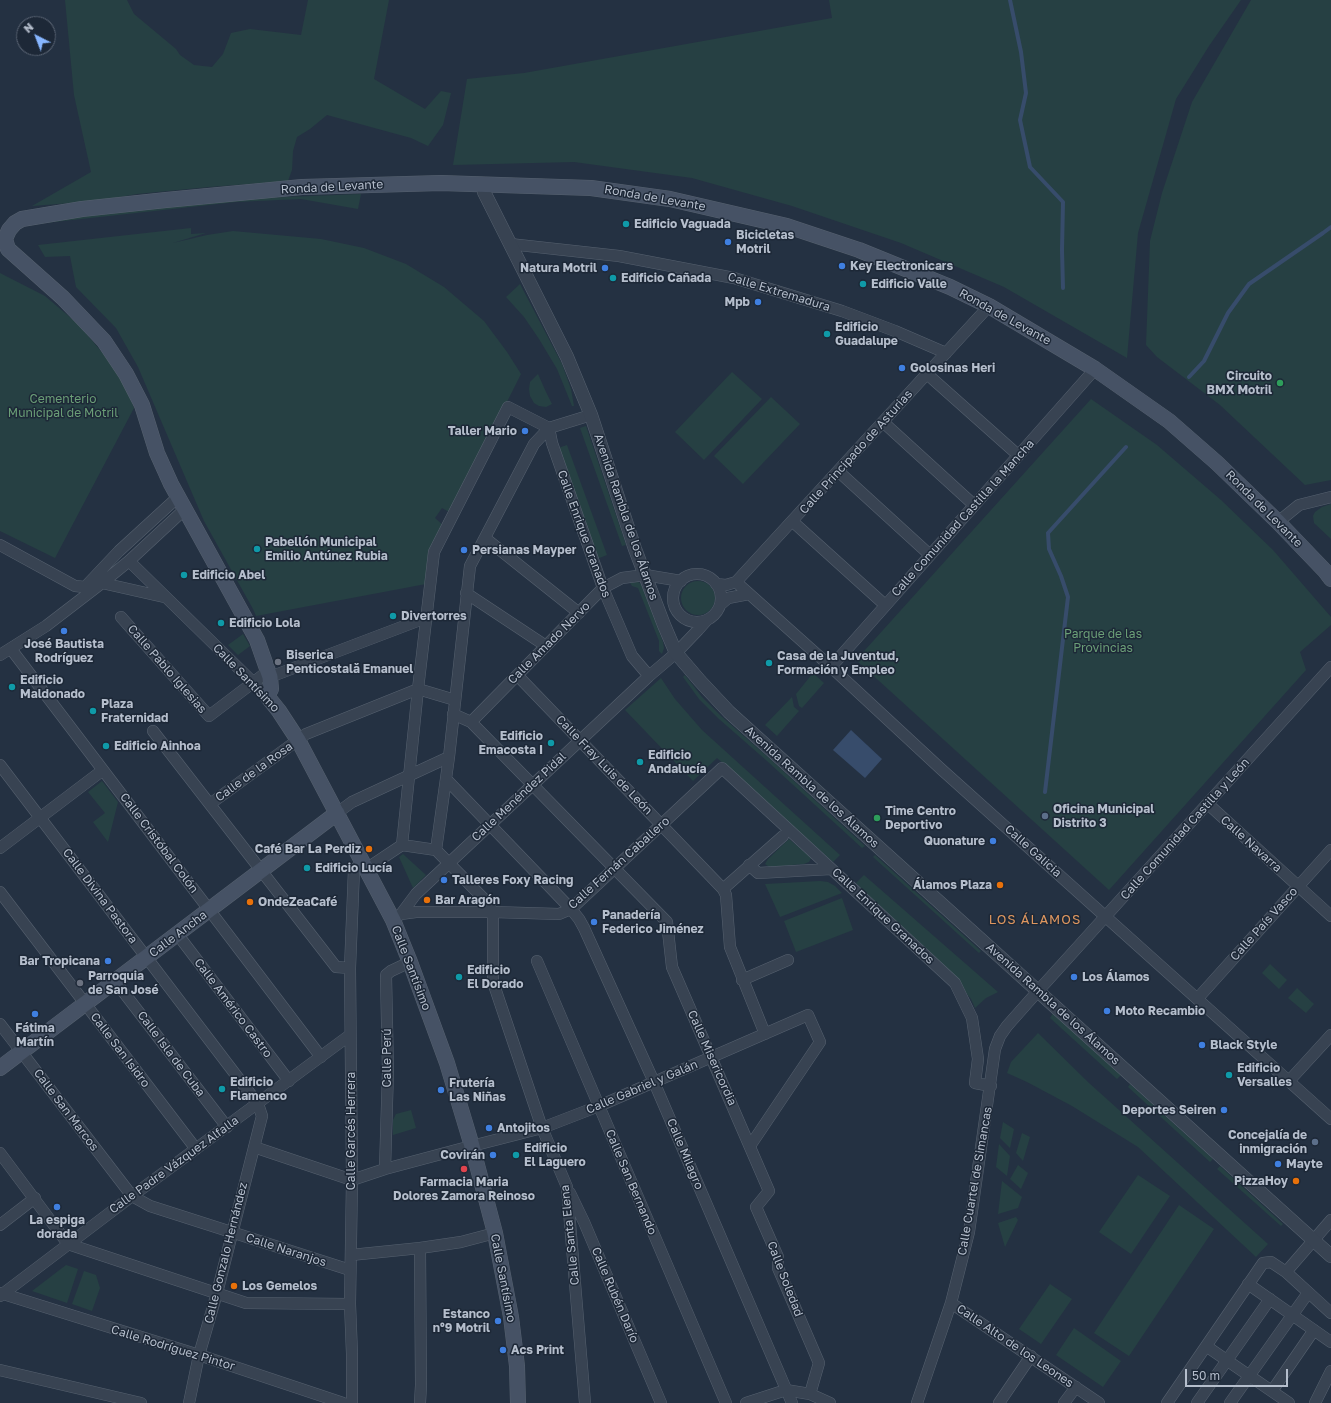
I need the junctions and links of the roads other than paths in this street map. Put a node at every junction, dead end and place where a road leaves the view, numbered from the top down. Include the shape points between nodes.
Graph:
1 (484, 184) junction
2 (4, 231) edge
3 (510, 244) junction
4 (989, 306) junction
5 (946, 353) junction
6 (1095, 369) junction
7 (927, 374) junction
8 (590, 415) junction
9 (883, 422) junction
10 (549, 428) junction
11 (1018, 455) junction
12 (838, 471) junction
13 (1331, 496) edge
14 (182, 503) junction
15 (974, 505) junction
16 (792, 521) junction
17 (1278, 522) junction
18 (485, 538) junction
19 (0, 545) edge
20 (930, 554) junction
21 (129, 561) junction
22 (645, 574) junction
23 (1329, 574) edge
24 (681, 581) junction
25 (736, 582) junction
26 (102, 583) junction
27 (716, 584) junction
28 (603, 588) junction
29 (88, 590) junction
30 (466, 593) junction
31 (749, 594) junction
32 (165, 597) junction
33 (720, 605) junction
34 (885, 605) junction
35 (579, 613) junction
36 (428, 616) junction
37 (121, 617) dead end
38 (706, 621) junction
39 (546, 646) junction
40 (11, 649) junction
41 (676, 652) junction
42 (0, 654) edge
43 (831, 667) junction
44 (1331, 667) edge
45 (268, 673) junction
46 (517, 675) junction
47 (649, 676) junction
48 (252, 682) junction
49 (418, 689) junction
50 (267, 696) junction
51 (455, 700) junction
52 (454, 714) junction
53 (471, 722) junction
54 (153, 730) dead end
55 (298, 740) junction
56 (580, 740) junction
57 (449, 757) junction
58 (0, 765) edge
59 (722, 768) joint
60 (103, 770) junction
61 (409, 775) junction
62 (446, 779) junction
63 (533, 784) junction
64 (210, 804) junction
65 (1208, 804) junction
66 (337, 813) junction
67 (40, 818) junction
68 (490, 825) junction
69 (662, 825) junction
70 (783, 836) dead end
71 (402, 845) junction
72 (0, 848) edge
73 (436, 850) junction
74 (1331, 850) edge
75 (449, 863) junction
76 (750, 865) junction
77 (364, 866) junction
78 (614, 868) junction
79 (831, 868) junction
80 (262, 871) junction
81 (1298, 887) junction
82 (723, 889) junction
83 (0, 892) edge
84 (571, 909) junction
85 (210, 910) junction
86 (493, 912) junction
87 (1331, 916) edge
88 (397, 917) junction
89 (1106, 917) junction
90 (178, 934) junction
91 (146, 958) junction
92 (788, 960) dead end
93 (537, 961) dead end
94 (410, 962) junction
95 (350, 968) junction
96 (742, 980) junction
97 (115, 981) junction
98 (1038, 991) junction
99 (1198, 998) junction
100 (85, 1004) junction
101 (0, 1024) edge
102 (765, 1034) junction
103 (350, 1035) junction
104 (1331, 1035) edge
105 (22, 1052) junction
106 (321, 1057) junction
107 (712, 1057) junction
108 (0, 1068) edge
109 (289, 1081) junction
110 (1289, 1081) junction
111 (654, 1082) junction
112 (991, 1086) junction
113 (258, 1104) junction
114 (599, 1106) junction
115 (1331, 1119) edge
116 (227, 1127) junction
117 (542, 1128) junction
118 (472, 1146) junction
119 (750, 1146) junction
120 (254, 1147) junction
121 (196, 1150) junction
122 (0, 1153) edge
123 (385, 1169) junction
124 (352, 1180) junction
125 (567, 1187) junction
126 (769, 1191) joint
127 (132, 1196) junction
128 (35, 1198) junction
129 (1331, 1220) edge
130 (0, 1225) edge
131 (231, 1232) junction
132 (495, 1233) junction
133 (1313, 1239) junction
134 (68, 1244) junction
135 (420, 1248) junction
136 (351, 1255) junction
137 (1331, 1256) edge
138 (350, 1270) junction
139 (1286, 1272) junction
140 (1248, 1284) junction
141 (217, 1293) junction
142 (1308, 1293) junction
143 (1, 1294) edge
144 (1270, 1299) junction
145 (951, 1303) junction
146 (350, 1304) junction
147 (1331, 1312) edge
148 (1292, 1315) junction
149 (1314, 1330) junction
150 (1331, 1342) edge
151 (1206, 1346) junction
152 (199, 1355) junction
153 (1031, 1356) junction
154 (1227, 1360) junction
155 (0, 1370) edge
156 (1331, 1371) edge
157 (1250, 1376) junction
158 (1076, 1387) junction
159 (786, 1390) junction
160 (1272, 1391) junction
161 (810, 1394) junction
162 (1002, 1399) edge
163 (140, 1403) edge
164 (189, 1403) edge
165 (343, 1403) edge
166 (352, 1403) edge
167 (420, 1403) edge
168 (518, 1403) edge
169 (585, 1403) edge
170 (661, 1403) edge
171 (726, 1403) edge
172 (746, 1403) edge
173 (792, 1403) edge
174 (830, 1403) edge
175 (917, 1403) edge
176 (1064, 1403) edge
177 (1099, 1403) edge
178 (1167, 1403) edge
179 (1197, 1403) edge
180 (1230, 1403) edge
181 (1287, 1403) edge
182 (1315, 1403) edge

1 - 2 main road, Ronda de Levante via 302,187 166,200 82,209 22,219
1 - 3 street, Avenida Rambla de los Álamos via 484,192
1 - 4 main road, Ronda de Levante via 591,188 670,198 787,226 859,250 950,287
2 - 14 main road via 8,249 63,298 104,340 142,405 157,453
3 - 5 street, Calle Extremadura via 619,256 734,278 842,311 895,330
3 - 8 street, Avenida Rambla de los Álamos via 567,357
4 - 5 street, Calle Principado de Asturias
4 - 6 main road, Ronda de Levante
5 - 7 street, Calle Principado de Asturias
6 - 11 street, Calle Comunidad Castilla la Mancha
6 - 17 main road, Ronda de Levante via 1169,421
7 - 9 street, Calle Principado de Asturias
7 - 11 street
8 - 10 street
8 - 22 street, Avenida Rambla de los Álamos
9 - 12 street, Calle Principado de Asturias
9 - 15 street
10 - 18 street via 534,444
10 - 28 street, Calle Enrique Granados
10 - 36 street via 508,407 434,552
11 - 15 street, Calle Comunidad Castilla la Mancha
12 - 16 street, Calle Principado de Asturias
12 - 20 street
13 - 17 street via 1299,505
14 - 21 street
14 - 29 street via 119,551
14 - 45 main road via 257,640
15 - 20 street, Calle Comunidad Castilla la Mancha
16 - 25 street, Calle Principado de Asturias
16 - 34 street
17 - 23 main road, Ronda de Levante
18 - 30 street via 470,566
18 - 35 street
19 - 29 street via 75,586
20 - 34 street, Calle Comunidad Castilla la Mancha
21 - 26 street
21 - 32 street, Calle Santísimo
22 - 24 street, Calle Amado Nervo
22 - 28 street, Calle Amado Nervo via 622,578
22 - 41 street, Avenida Rambla de los Álamos
24 - 27 street via 687,577 703,575
24 - 38 street via 673,596 677,612 690,621
25 - 27 street
25 - 31 street, Calle Galicia
26 - 29 street
26 - 32 street
27 - 33 street via 720,590
28 - 35 street, Calle Amado Nervo
28 - 47 street, Calle Enrique Granados via 632,656
29 - 40 street via 46,626
30 - 39 street
30 - 51 street
31 - 33 street via 728,598
31 - 43 street, Calle Galicia
32 - 48 street, Calle Santísimo
33 - 38 street via 717,612
34 - 43 street, Calle Comunidad Castilla la Mancha
35 - 39 street, Calle Amado Nervo
36 - 45 street
36 - 49 street
37 - 48 street, Calle Pablo Iglesias via 209,716
38 - 41 street
39 - 46 street, Calle Amado Nervo
40 - 42 street
40 - 60 street, Calle Cristóbal Colón
41 - 47 street
41 - 98 street, Avenida Rambla de los Álamos via 729,712
43 - 89 street, Calle Galicia
44 - 65 street, Calle Comunidad Castilla y León
45 - 48 street
45 - 50 main road via 271,689
46 - 53 street, Calle Amado Nervo
46 - 56 street, Calle Fray Luis de León
47 - 56 street, Calle Menéndez Pidal
48 - 50 street, Calle Santísimo
49 - 51 street
49 - 55 street, Calle de la Rosa via 306,734
49 - 61 street
50 - 55 main road, Calle Santísimo
51 - 52 street
52 - 53 street
52 - 57 street
53 - 63 street
54 - 64 street
55 - 64 street, Calle de la Rosa
55 - 66 main road, Calle Santísimo
56 - 63 street, Calle Menéndez Pidal
56 - 69 street, Calle Fray Luis de León
57 - 61 street
57 - 62 street
58 - 67 street, Calle Divina Pastora
59 - 69 street, Calle Fernán Caballero
59 - 79 street, Calle Enrique Granados
60 - 67 street
60 - 85 street, Calle Cristóbal Colón
61 - 66 street via 352,802
61 - 71 street
62 - 68 street, Calle Milagro
62 - 73 street
63 - 68 street, Calle Menéndez Pidal
63 - 78 street
64 - 80 street
65 - 81 street, Calle Navarra
65 - 89 street, Calle Comunidad Castilla y León
66 - 77 main road, Calle Santísimo
66 - 80 main road, Calle Ancha
67 - 72 street
67 - 91 street, Calle Divina Pastora
68 - 75 street, Calle Menéndez Pidal
68 - 84 street, Calle Milagro
69 - 78 street, Calle Fernán Caballero
69 - 82 street, Calle Fray Luis de León
70 - 76 street
71 - 73 street
71 - 77 street
73 - 75 street
74 - 81 street, Calle País Vasco
75 - 86 street via 485,900
75 - 88 street, Calle Menéndez Pidal via 416,894
76 - 79 street via 758,873
76 - 82 street
77 - 88 main road, Calle Santísimo
77 - 95 street, Calle Garcés Herrera via 354,869
78 - 84 street, Calle Fernán Caballero
78 - 107 street, Calle Misericordia via 668,922 672,967
79 - 112 street, Calle Enrique Granados via 955,983 972,1018 978,1059 975,1083
80 - 85 main road, Calle Ancha
80 - 95 street via 336,967
81 - 87 street, Calle Navarra
81 - 99 street, Calle País Vasco
82 - 96 street via 726,895 730,947
83 - 100 street, Calle San Isidro
84 - 86 street, Calle Fernán Caballero via 559,914
84 - 111 street, Calle Milagro via 584,928
85 - 90 main road, Calle Ancha
85 - 106 street, Calle Cristóbal Colón
86 - 88 street, Calle Fernán Caballero via 416,912
86 - 117 street, Calle Santa Elena via 493,982
88 - 94 main road, Calle Santísimo
89 - 98 street, Calle Comunidad Castilla y León
89 - 99 street, Calle Galicia
90 - 91 main road, Calle Ancha
90 - 109 street, Calle Américo Castro
91 - 97 main road, Calle Ancha
91 - 113 street, Calle Divina Pastora
92 - 96 street
93 - 114 street, Calle San Bernando
94 - 118 main road, Calle Santísimo via 447,1063
94 - 123 street, Calle Perú via 386,975 388,1071
95 - 103 street, Calle Garcés Herrera
96 - 102 street
97 - 100 main road, Calle Ancha
97 - 116 street, Calle Isla de Cuba
98 - 112 street, Calle Cuartel de Simancas via 1000,1036 995,1049
98 - 133 street, Avenida Rambla de los Álamos
99 - 110 street, Calle Galicia
100 - 105 main road, Calle Ancha
100 - 121 street, Calle San Isidro
101 - 105 street, Calle San Marcos
102 - 107 street, Calle Gabriel y Galán
102 - 119 street, Calle Gabriel y Galán via 808,1015 820,1042
103 - 106 street, Calle Padre Vázquez Alfalla
103 - 124 street, Calle Garcés Herrera
104 - 110 street
105 - 108 main road, Calle Ancha
105 - 127 street, Calle San Marcos
106 - 109 street, Calle Padre Vázquez Alfalla
107 - 111 street, Calle Gabriel y Galán
107 - 119 street, Calle Misericordia
109 - 113 street, Calle Padre Vázquez Alfalla
110 - 115 street, Calle Galicia
111 - 114 street, Calle Gabriel y Galán
111 - 159 street, Calle Milagro
112 - 145 street, Calle Cuartel de Simancas via 969,1232
113 - 116 street, Calle Padre Vázquez Alfalla
113 - 120 street, Calle Gonzalo Hernández via 262,1116
114 - 117 street, Calle Gabriel y Galán
114 - 171 street, Calle San Bernando
116 - 121 street, Calle Padre Vázquez Alfalla
117 - 118 street, Calle Gabriel y Galán
117 - 125 street, Calle Santa Elena
118 - 123 street, Calle Gabriel y Galán
118 - 132 main road, Calle Santísimo
119 - 126 street, Calle Misericordia
120 - 124 street
120 - 131 street, Calle Gonzalo Hernández
121 - 127 street, Calle Padre Vázquez Alfalla
122 - 128 street
123 - 124 street, Calle Gabriel y Galán
124 - 136 street, Calle Garcés Herrera
125 - 169 street, Calle Santa Elena
125 - 170 street, Calle Rubén Darío
126 - 161 street, Calle Soledad via 756,1207 778,1257 778,1268 819,1363
127 - 131 street, Calle Naranjos via 150,1206
127 - 134 street, Calle Padre Vázquez Alfalla
128 - 130 street
128 - 134 street
129 - 133 street
131 - 138 street, Calle Naranjos
131 - 141 street, Calle Gonzalo Hernández
132 - 135 street via 461,1242
132 - 168 main road, Calle Santísimo via 511,1317 517,1366
133 - 137 street, Avenida Rambla de los Álamos
133 - 139 street
134 - 141 street
134 - 143 street, Calle Padre Vázquez Alfalla
135 - 136 street
135 - 167 street
136 - 138 street, Calle Garcés Herrera
138 - 146 street, Calle Garcés Herrera
139 - 140 street via 1271,1262 1263,1263
139 - 142 street
140 - 144 street
140 - 151 street
141 - 146 street via 246,1303
141 - 152 street, Calle Gonzalo Hernández
142 - 147 street
142 - 148 street
143 - 152 street, Calle Rodríguez Pintor
144 - 148 street
144 - 154 street
145 - 153 street, Calle Alto de los Leones
145 - 175 street, Calle Cuartel de Simancas
146 - 166 street, Calle Garcés Herrera
148 - 149 street
148 - 157 street
149 - 150 street
149 - 160 street
151 - 154 street
151 - 178 street
152 - 164 street, Calle Gonzalo Hernández
152 - 165 street, Calle Rodríguez Pintor
153 - 158 street, Calle Alto de los Leones
153 - 162 street
154 - 157 street
154 - 179 street
155 - 163 street
156 - 182 street
157 - 160 street
157 - 180 street
158 - 176 street
158 - 177 street, Calle Alto de los Leones
159 - 161 street
159 - 172 street
159 - 173 street, Calle Milagro
160 - 181 street
161 - 174 street

